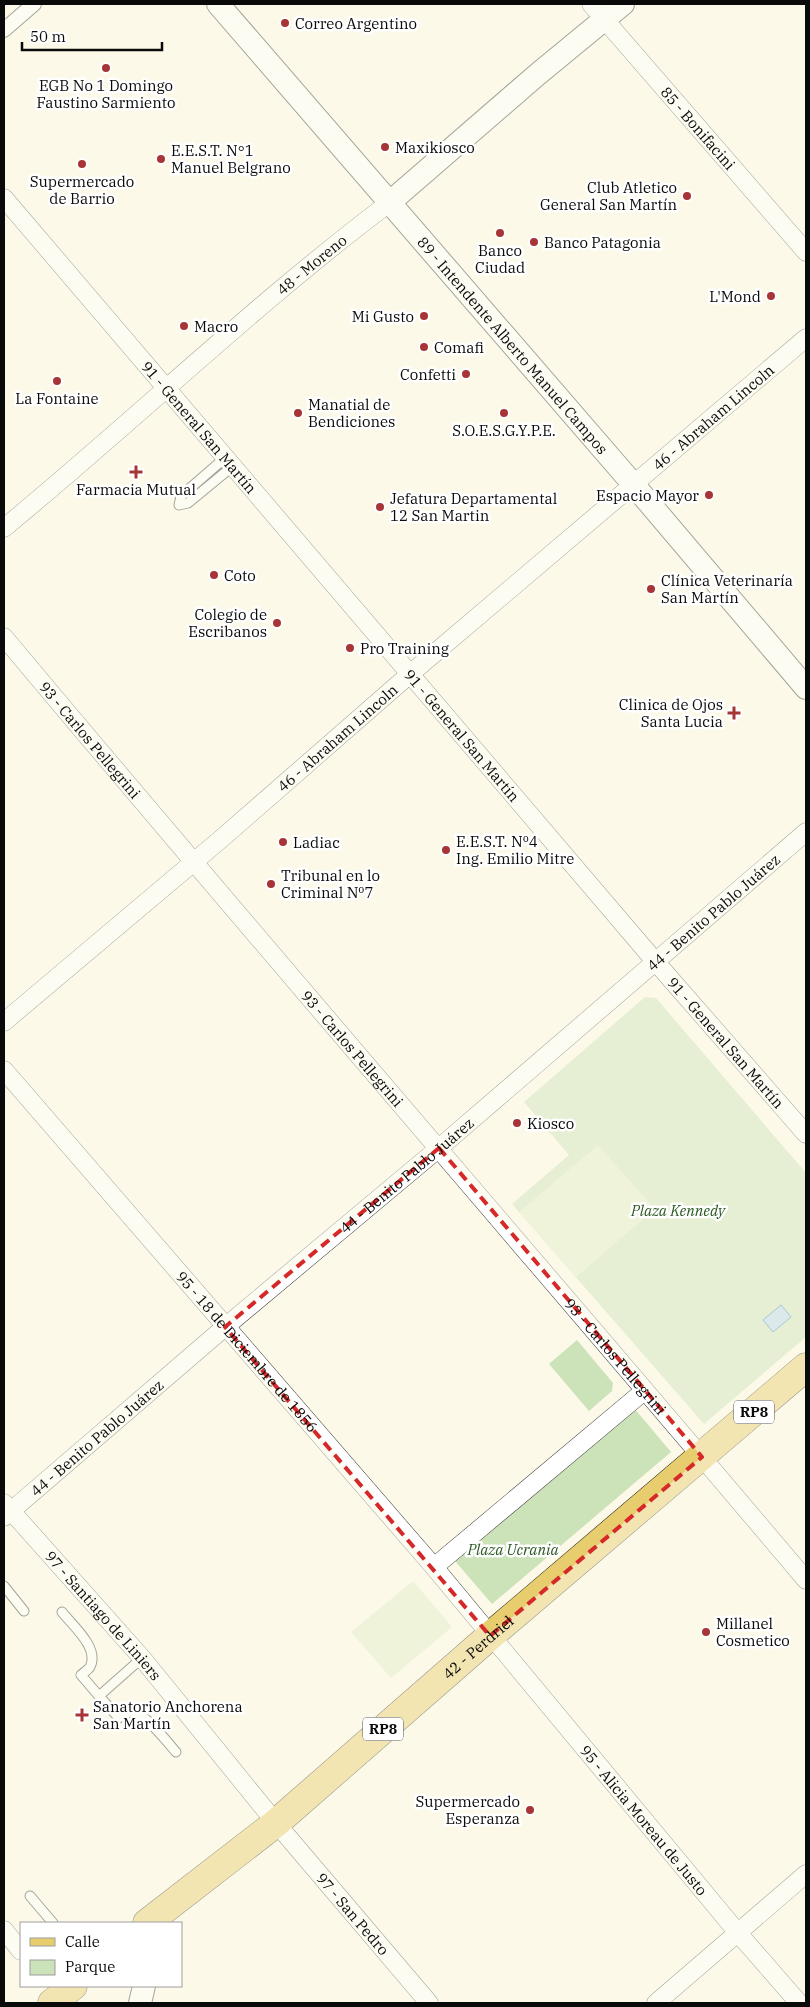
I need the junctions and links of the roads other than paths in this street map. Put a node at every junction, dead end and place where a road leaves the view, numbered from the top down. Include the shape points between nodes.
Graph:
1 (34, 4) edge
2 (218, 4) edge
3 (623, 4) edge
4 (598, 12) edge
5 (4, 30) edge
6 (4, 198) edge
7 (389, 203) junction
8 (806, 252) edge
9 (806, 338) edge
10 (166, 387) junction
11 (230, 461) junction
12 (633, 484) junction
13 (4, 528) edge
14 (4, 637) edge
15 (410, 674) junction
16 (806, 688) edge
17 (806, 832) edge
18 (193, 863) junction
19 (654, 960) junction
20 (4, 1022) edge
21 (4, 1070) edge
22 (806, 1134) edge
23 (439, 1148) junction
24 (225, 1327) junction
25 (806, 1367) edge
26 (644, 1391) junction
27 (702, 1457) junction
28 (6, 1510) edge
29 (434, 1567) junction
30 (806, 1580) edge
31 (4, 1586) edge
32 (24, 1611) dead end
33 (62, 1612) dead end
34 (490, 1636) junction
35 (142, 1658) junction
36 (99, 1696) junction
37 (176, 1752) dead end
38 (276, 1822) junction
39 (806, 1874) edge
40 (30, 1896) dead end
41 (153, 1920) edge
42 (52, 1922) edge
43 (4, 1930) edge
44 (738, 1933) junction
45 (20, 1949) edge
46 (144, 1987) edge
47 (140, 2003) edge
48 (429, 2003) edge
49 (656, 2003) edge
50 (799, 2003) edge

1 - 5 street
2 - 7 street, 89 - Intendente Alberto Manuel Campos
3 - 4 street, 48 - Moreno
4 - 7 street, 48 - Moreno via 538,74
4 - 8 street, 85 - Bonifacini
6 - 10 street, 91 - General San Martín
7 - 10 street, 48 - Moreno via 328,249
7 - 12 street, 89 - Intendente Alberto Manuel Campos
9 - 12 street, 46 - Abraham Lincoln
10 - 11 street, 91 - General San Martín
10 - 13 street, 48 - Moreno
11 - 11 lane via 181,496 179,505 188,503
11 - 15 street, 91 - General San Martín
12 - 15 street, 46 - Abraham Lincoln
12 - 16 street, 89 - Intendente Alberto Manuel Campos
14 - 18 street, 93 - Carlos Pellegrini
15 - 18 street, 46 - Abraham Lincoln
15 - 19 street, 91 - General San Martín
17 - 19 street, 44 - Benito Pablo Juárez
18 - 20 street, 46 - Abraham Lincoln
18 - 23 street, 93 - Carlos Pellegrini
19 - 22 street, 91 - General San Martín
19 - 23 street, 44 - Benito Pablo Juárez
21 - 24 street, 95 - 18 de Diciembre de 1856
23 - 24 street, 44 - Benito Pablo Juárez
23 - 26 street, 93 - Carlos Pellegrini
24 - 28 street, 44 - Benito Pablo Juárez
24 - 29 street, 95 - 18 de Diciembre de 1856
25 - 27 main road, 42 - Perdriel / RP8
26 - 27 street, 93 - Carlos Pellegrini
26 - 29 street
27 - 30 street, 93 - Carlos Pellegrini
27 - 34 main road, 42 - Perdriel / RP8
28 - 35 street, 97 - Santiago de Liniers
29 - 34 street, 95 - 18 de Diciembre de 1856
31 - 32 lane
33 - 36 lane via 87,1642 92,1655 90,1667 81,1675
34 - 38 main road, 42 - Perdriel / RP8
34 - 44 street, 95 - Alicia Moreau de Justo
35 - 36 lane
35 - 38 street, 97 - Santiago de Liniers
36 - 37 lane via 119,1718 134,1712 142,1716
38 - 41 main road, 42 - Perdriel / RP8
38 - 48 street, 97 - San Pedro
39 - 44 street
40 - 42 lane
43 - 45 street
44 - 49 street
44 - 50 street, 95 - Alicia Moreau de Justo
46 - 47 street

